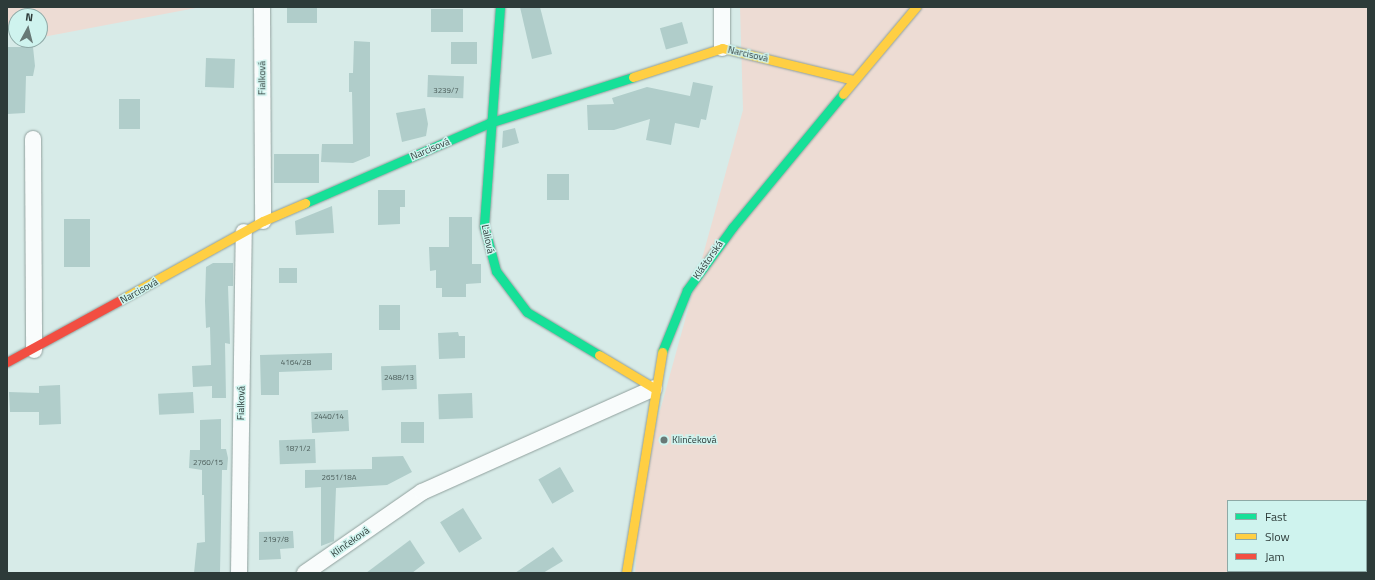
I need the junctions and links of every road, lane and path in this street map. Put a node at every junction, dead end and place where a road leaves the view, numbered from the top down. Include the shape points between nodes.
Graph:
1 (262, 7) edge
2 (500, 7) edge
3 (722, 7) edge
4 (916, 7) edge
5 (722, 48) junction
6 (854, 80) junction
7 (489, 123) junction
8 (33, 139) dead end
9 (263, 221) junction
10 (244, 232) junction
11 (34, 350) junction
12 (7, 362) edge
13 (654, 388) junction
14 (239, 573) edge
15 (305, 573) edge
16 (626, 573) edge

1 - 9 street, Fialková
2 - 7 street, Ľaliová
3 - 5 street
4 - 6 street, Kláštorská
5 - 6 street, Narcisová
5 - 7 street, Narcisová
6 - 13 street, Kláštorská via 722,240 687,290 664,342
7 - 9 street, Narcisová
7 - 13 street, Ľaliová via 484,226 496,271 527,312
8 - 11 street
9 - 10 street, Narcisová
10 - 11 street, Narcisová
10 - 14 street, Fialková
11 - 12 street, Narcisová
13 - 15 street, Klinčeková via 422,492
13 - 16 street, Kláštorská

